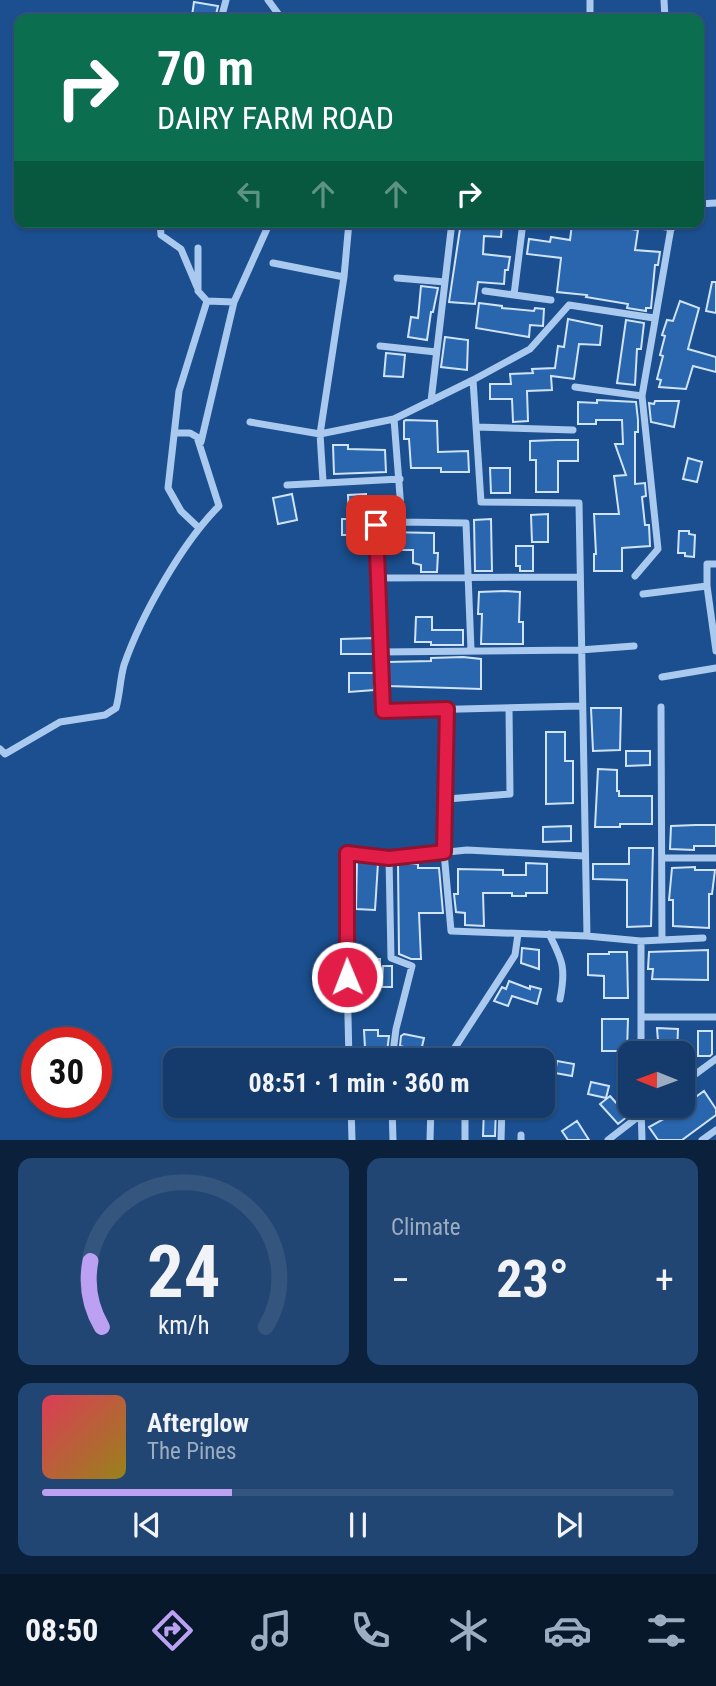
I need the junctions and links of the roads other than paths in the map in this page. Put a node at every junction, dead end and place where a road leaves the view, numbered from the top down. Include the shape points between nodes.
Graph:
1 (160, 228) edge
2 (267, 228) edge
3 (348, 228) edge
4 (451, 228) edge
5 (522, 228) edge
6 (671, 228) edge
7 (198, 248) dead end
8 (273, 263) dead end
9 (344, 277) junction
10 (397, 278) dead end
11 (445, 282) junction
12 (198, 291) junction
13 (485, 291) dead end
14 (514, 295) junction
15 (207, 300) junction
16 (551, 300) dead end
17 (234, 302) junction
18 (654, 317) junction
19 (380, 346) dead end
20 (436, 352) junction
21 (473, 380) junction
22 (575, 387) dead end
23 (642, 396) junction
24 (431, 401) junction
25 (394, 419) junction
26 (250, 422) dead end
27 (476, 427) junction
28 (573, 430) dead end
29 (175, 433) junction
30 (320, 434) junction
31 (201, 443) junction
32 (400, 479) junction
33 (323, 481) junction
34 (287, 485) dead end
35 (402, 523) junction
36 (198, 527) junction
37 (716, 564) edge
38 (635, 576) dead end
39 (468, 577) junction
40 (579, 577) junction
41 (378, 578) junction
42 (707, 586) junction
43 (643, 594) dead end
44 (634, 646) dead end
45 (471, 650) junction
46 (580, 650) junction
47 (716, 651) edge
48 (380, 652) junction
49 (716, 668) edge
50 (662, 677) dead end
51 (581, 706) junction
52 (661, 707) dead end
53 (509, 708) junction
54 (447, 709) junction
55 (2, 754) edge
56 (447, 799) junction
57 (444, 852) junction
58 (584, 856) junction
59 (389, 858) junction
60 (662, 858) junction
61 (716, 858) edge
62 (518, 934) junction
63 (549, 934) junction
64 (587, 936) junction
65 (704, 938) dead end
66 (663, 940) junction
67 (641, 941) junction
68 (561, 999) dead end
69 (641, 1017) junction
70 (716, 1017) edge
71 (641, 1041) edge
72 (349, 1048) edge
73 (394, 1048) edge
74 (455, 1048) edge
75 (716, 1059) edge
76 (695, 1074) edge
77 (351, 1118) edge
78 (392, 1118) edge
79 (431, 1118) edge
80 (465, 1118) edge
81 (502, 1118) edge
82 (632, 1118) edge
83 (641, 1118) edge
84 (716, 1130) edge
85 (352, 1140) edge
86 (393, 1140) edge
87 (430, 1140) edge
88 (465, 1140) edge
89 (502, 1140) edge
90 (608, 1140) edge
91 (642, 1140) edge
92 (702, 1140) edge

1 - 12 street via 161,235 181,248
2 - 17 street
3 - 9 street
4 - 11 street
5 - 14 street
6 - 18 street
7 - 12 street
8 - 9 street
9 - 30 street
10 - 11 street
11 - 20 street
12 - 15 street
13 - 14 street
14 - 16 street
15 - 17 street
15 - 29 street via 179,391
17 - 31 street
18 - 21 street via 569,305 530,349
18 - 23 street
19 - 20 street
20 - 24 street
21 - 24 street
21 - 27 street
22 - 23 street
23 - 38 street via 658,549
24 - 25 street
25 - 30 street
25 - 32 street
26 - 30 street
27 - 28 street
27 - 40 street via 481,502 579,503
29 - 31 street via 190,433
29 - 36 street via 168,488 181,511
30 - 33 street
31 - 36 street via 219,506
32 - 33 street
32 - 35 street
33 - 34 street
35 - 39 street via 466,523
35 - 41 street via 376,525
36 - 55 street via 136,635 123,668 116,708 105,715 60,722
37 - 42 street via 707,564
39 - 40 street
39 - 41 street
39 - 45 street
40 - 46 street
41 - 48 street
42 - 43 street
42 - 47 street
44 - 46 street
45 - 46 street
45 - 48 street
46 - 51 street
48 - 54 street via 383,711
49 - 50 street
51 - 53 street
51 - 58 street
52 - 60 street
53 - 54 street
53 - 56 street via 510,794
54 - 56 street
56 - 57 street
57 - 58 street
57 - 59 street
57 - 62 street via 452,931
58 - 64 street
59 - 72 street via 347,853
59 - 73 street via 391,958 412,966
60 - 61 street
60 - 66 street
62 - 63 street
62 - 74 street via 515,955
63 - 64 street
63 - 68 street via 565,977
64 - 67 street
65 - 66 street
66 - 67 street
67 - 69 street
69 - 70 street
69 - 71 street
75 - 76 street
77 - 85 street
78 - 86 street
79 - 87 street
80 - 88 street
81 - 89 street
82 - 90 street
83 - 91 street
84 - 92 street

